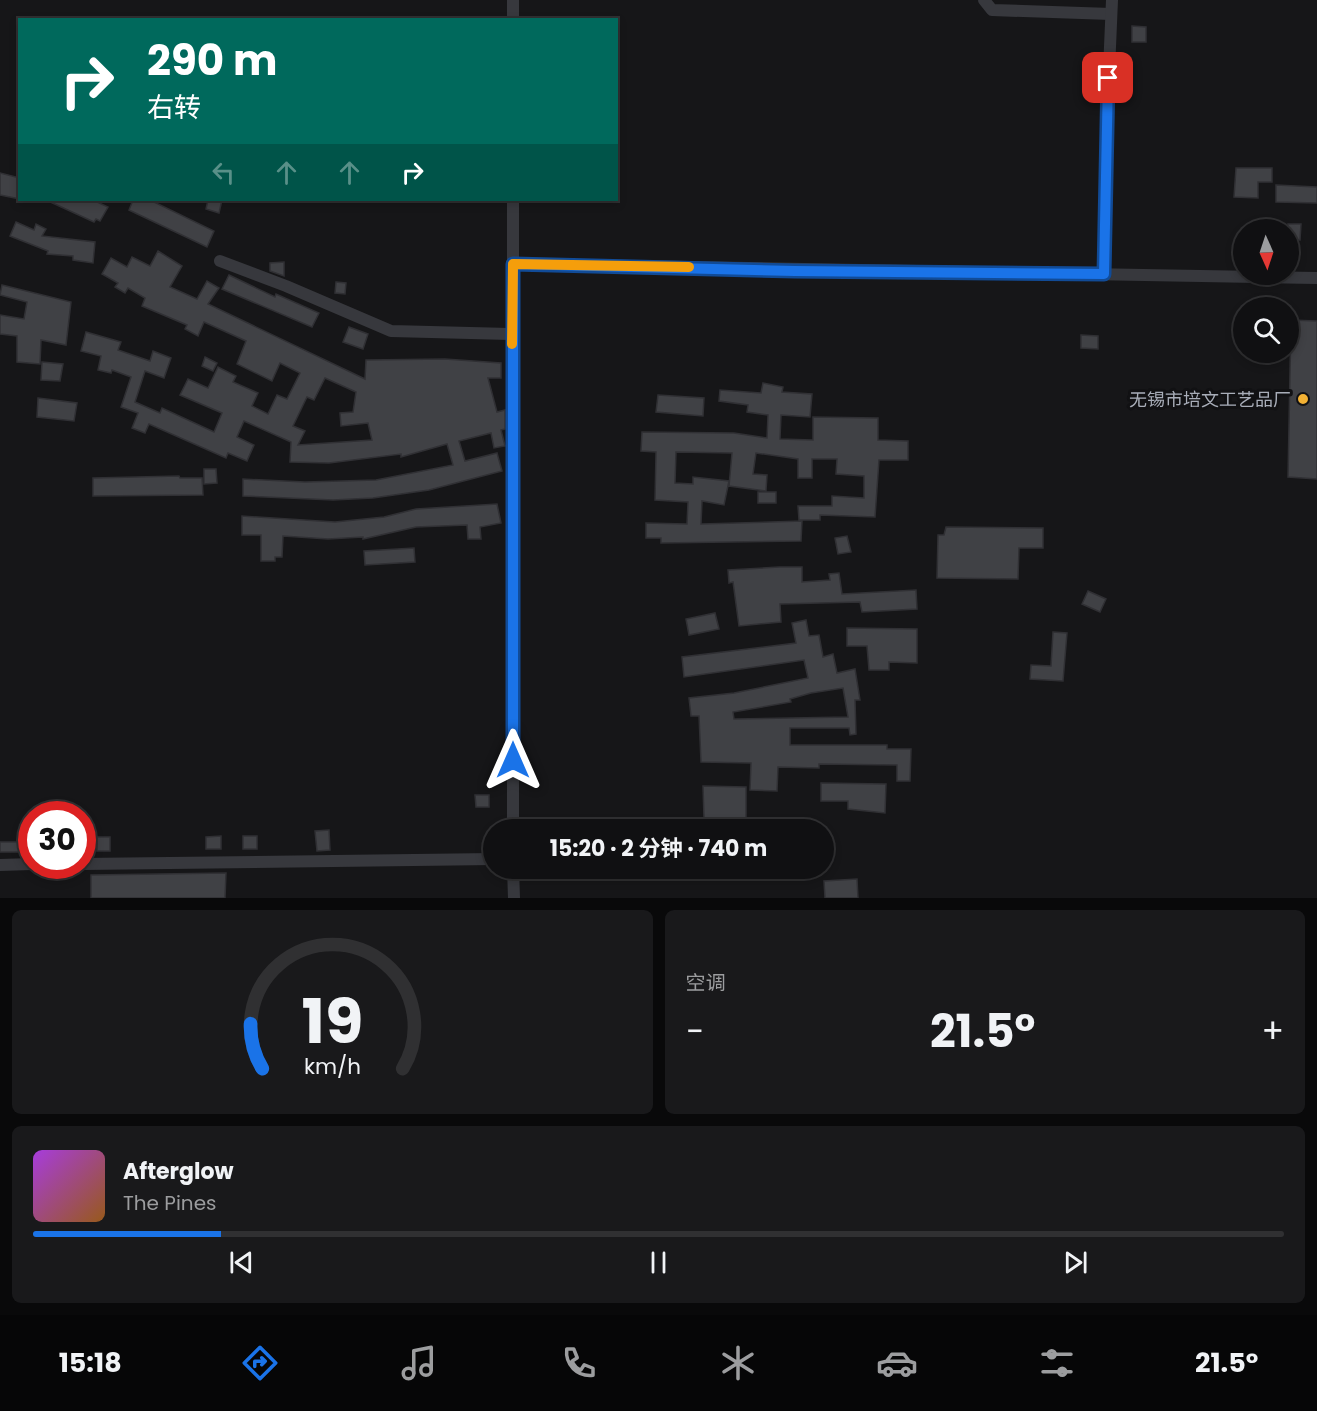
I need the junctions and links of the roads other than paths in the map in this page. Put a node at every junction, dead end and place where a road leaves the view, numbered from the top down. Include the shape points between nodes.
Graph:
1 (513, 0) edge
2 (984, 0) edge
3 (1112, 0) edge
4 (1111, 14) junction
5 (513, 18) edge
6 (513, 201) edge
7 (220, 261) dead end
8 (513, 264) junction
9 (1104, 274) junction
10 (1317, 278) edge
11 (512, 334) junction
12 (513, 819) edge
13 (483, 858) edge
14 (18, 864) edge
15 (96, 864) edge
16 (0, 865) edge
17 (513, 879) edge
18 (514, 898) edge

1 - 5 street
2 - 4 street via 992,10
3 - 4 street
4 - 9 street
6 - 8 street
7 - 11 street via 391,331
8 - 9 street
8 - 11 street
9 - 10 street
11 - 12 street
13 - 15 street
14 - 16 street
17 - 18 street

